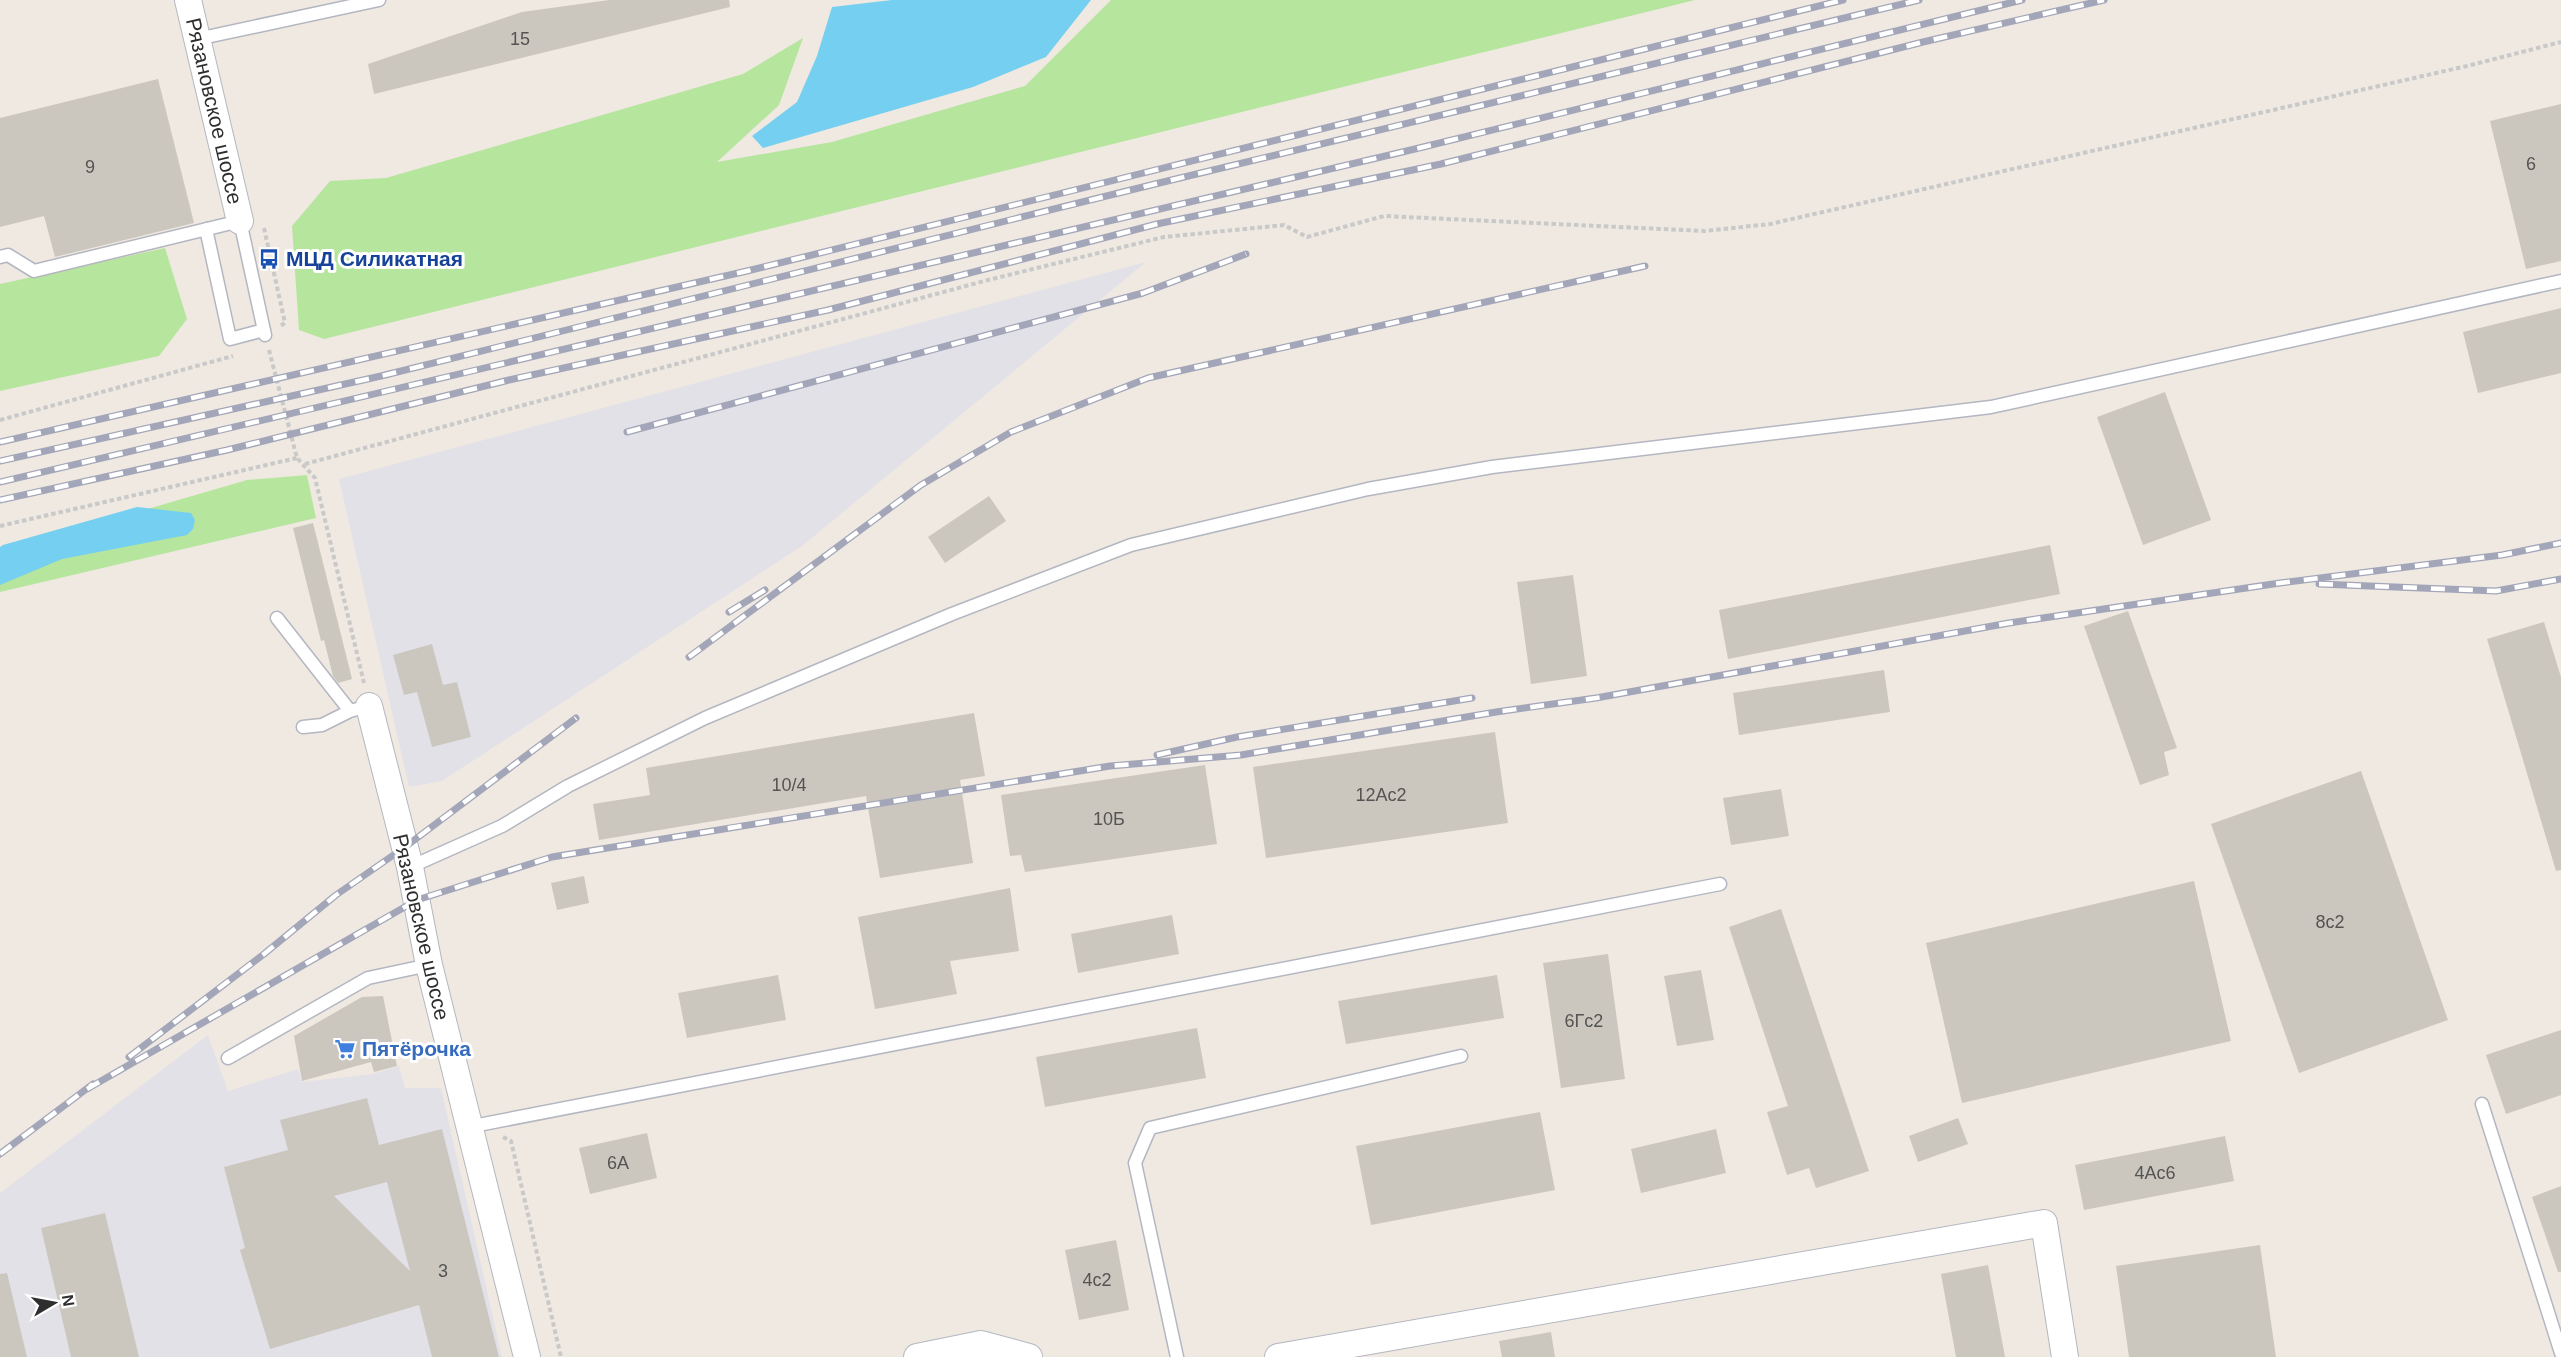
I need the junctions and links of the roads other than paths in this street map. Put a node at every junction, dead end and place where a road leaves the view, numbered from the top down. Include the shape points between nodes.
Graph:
1 (188, 0) edge
2 (379, 0) edge
3 (197, 39) junction
4 (240, 221) junction
5 (206, 229) junction
6 (0, 257) edge
7 (2561, 281) edge
8 (277, 618) dead end
9 (360, 709) junction
10 (303, 727) dead end
11 (410, 867) junction
12 (1720, 884) dead end
13 (429, 965) junction
14 (1461, 1056) dead end
15 (228, 1058) dead end
16 (2482, 1104) dead end
17 (474, 1125) junction
18 (2561, 1353) edge
19 (527, 1357) edge
20 (917, 1357) edge
21 (1029, 1357) edge
22 (1177, 1357) edge
23 (1278, 1357) edge
24 (2065, 1357) edge

1 - 3 street, Рязановское шоссе
2 - 3 lane
3 - 4 street, Рязановское шоссе
4 - 5 lane
4 - 5 lane via 264,332 230,339
5 - 6 lane via 34,271 8,255
7 - 11 lane via 1991,407 1492,467 1368,489 1131,545 952,614 705,718 568,786 502,826
8 - 9 lane
9 - 10 lane via 322,725
9 - 11 street, Рязановское шоссе
11 - 13 street, Рязановское шоссе
12 - 17 lane
13 - 15 lane via 368,978
13 - 17 street, Рязановское шоссе
14 - 22 lane via 1150,1128 1135,1163
16 - 18 lane
17 - 19 street, Рязановское шоссе
20 - 21 street via 981,1344
23 - 24 street via 2044,1223

